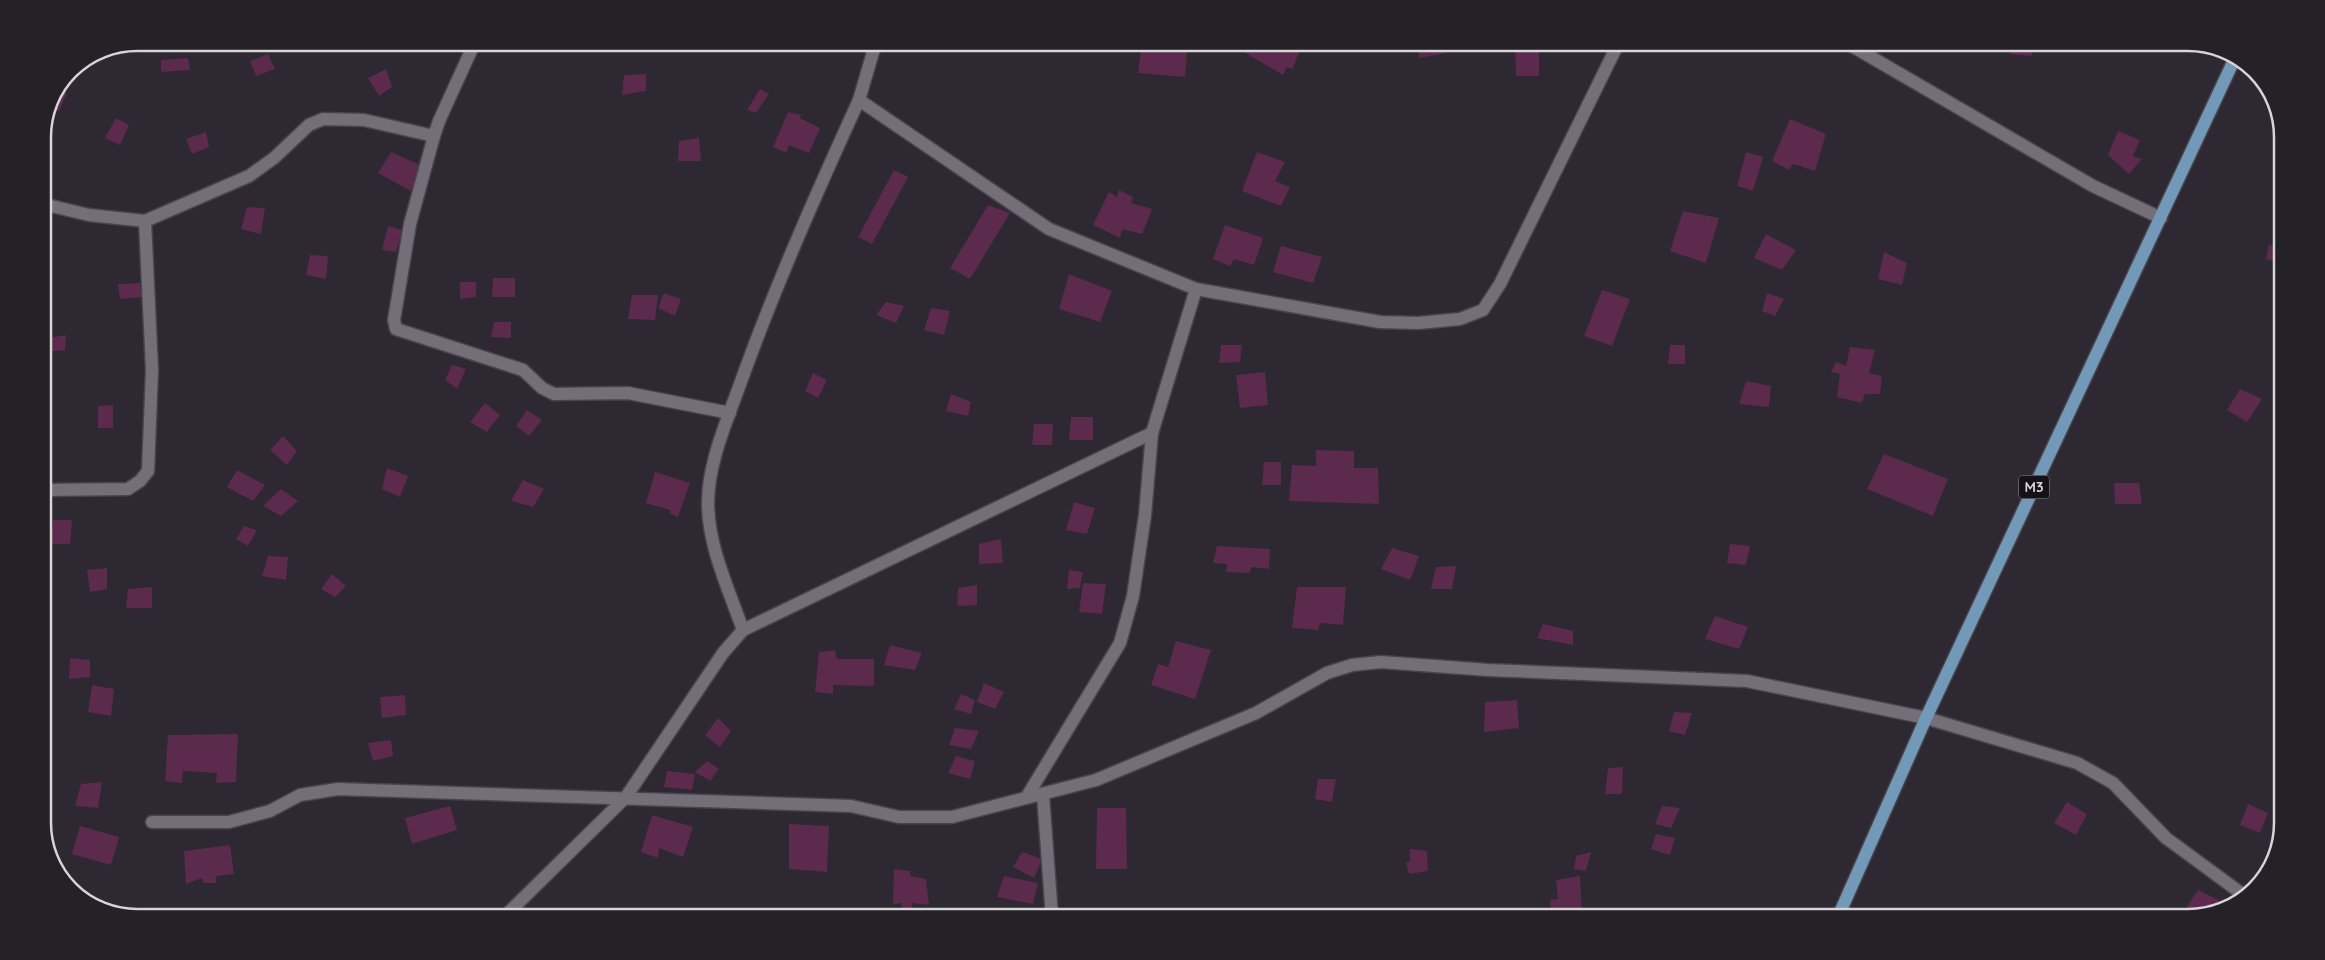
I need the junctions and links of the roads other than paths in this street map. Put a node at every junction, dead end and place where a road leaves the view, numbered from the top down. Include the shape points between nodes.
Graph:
1 (471, 51) edge
2 (873, 51) edge
3 (1615, 51) edge
4 (1861, 51) edge
5 (2232, 64) edge
6 (859, 100) junction
7 (434, 136) junction
8 (51, 206) edge
9 (2161, 218) junction
10 (146, 221) junction
11 (1196, 289) junction
12 (730, 413) junction
13 (1152, 433) junction
14 (51, 490) edge
15 (743, 630) junction
16 (1926, 718) junction
17 (1043, 795) junction
18 (626, 797) junction
19 (1026, 798) junction
20 (152, 822) dead end
21 (2239, 892) edge
22 (513, 909) edge
23 (1051, 909) edge
24 (1842, 909) edge

1 - 7 street
2 - 6 street
3 - 11 street via 1500,284 1483,310 1444,321 1380,322
4 - 9 street via 2093,186
5 - 9 main road, M3
6 - 11 street via 1049,229
6 - 12 street via 760,328
7 - 10 street via 364,120 323,119 309,125 249,176
7 - 12 street via 410,224 394,320 396,329 523,370 542,388 554,394 628,393
8 - 10 street via 89,215
9 - 16 main road, M3
10 - 14 street via 152,370 148,472 128,489
11 - 13 street
12 - 15 street via 712,467 708,503 712,537
13 - 15 street
13 - 19 street via 1145,515 1134,587 1120,643
15 - 18 street via 723,653
16 - 17 street via 1747,681 1381,662 1327,672 1256,713 1096,780
16 - 21 street via 2077,763 2113,783 2166,838
16 - 24 main road, M3
17 - 19 street
17 - 23 street
18 - 19 street via 851,806 899,817 952,817
18 - 20 street via 338,789 300,795 270,811 229,822
18 - 22 street

